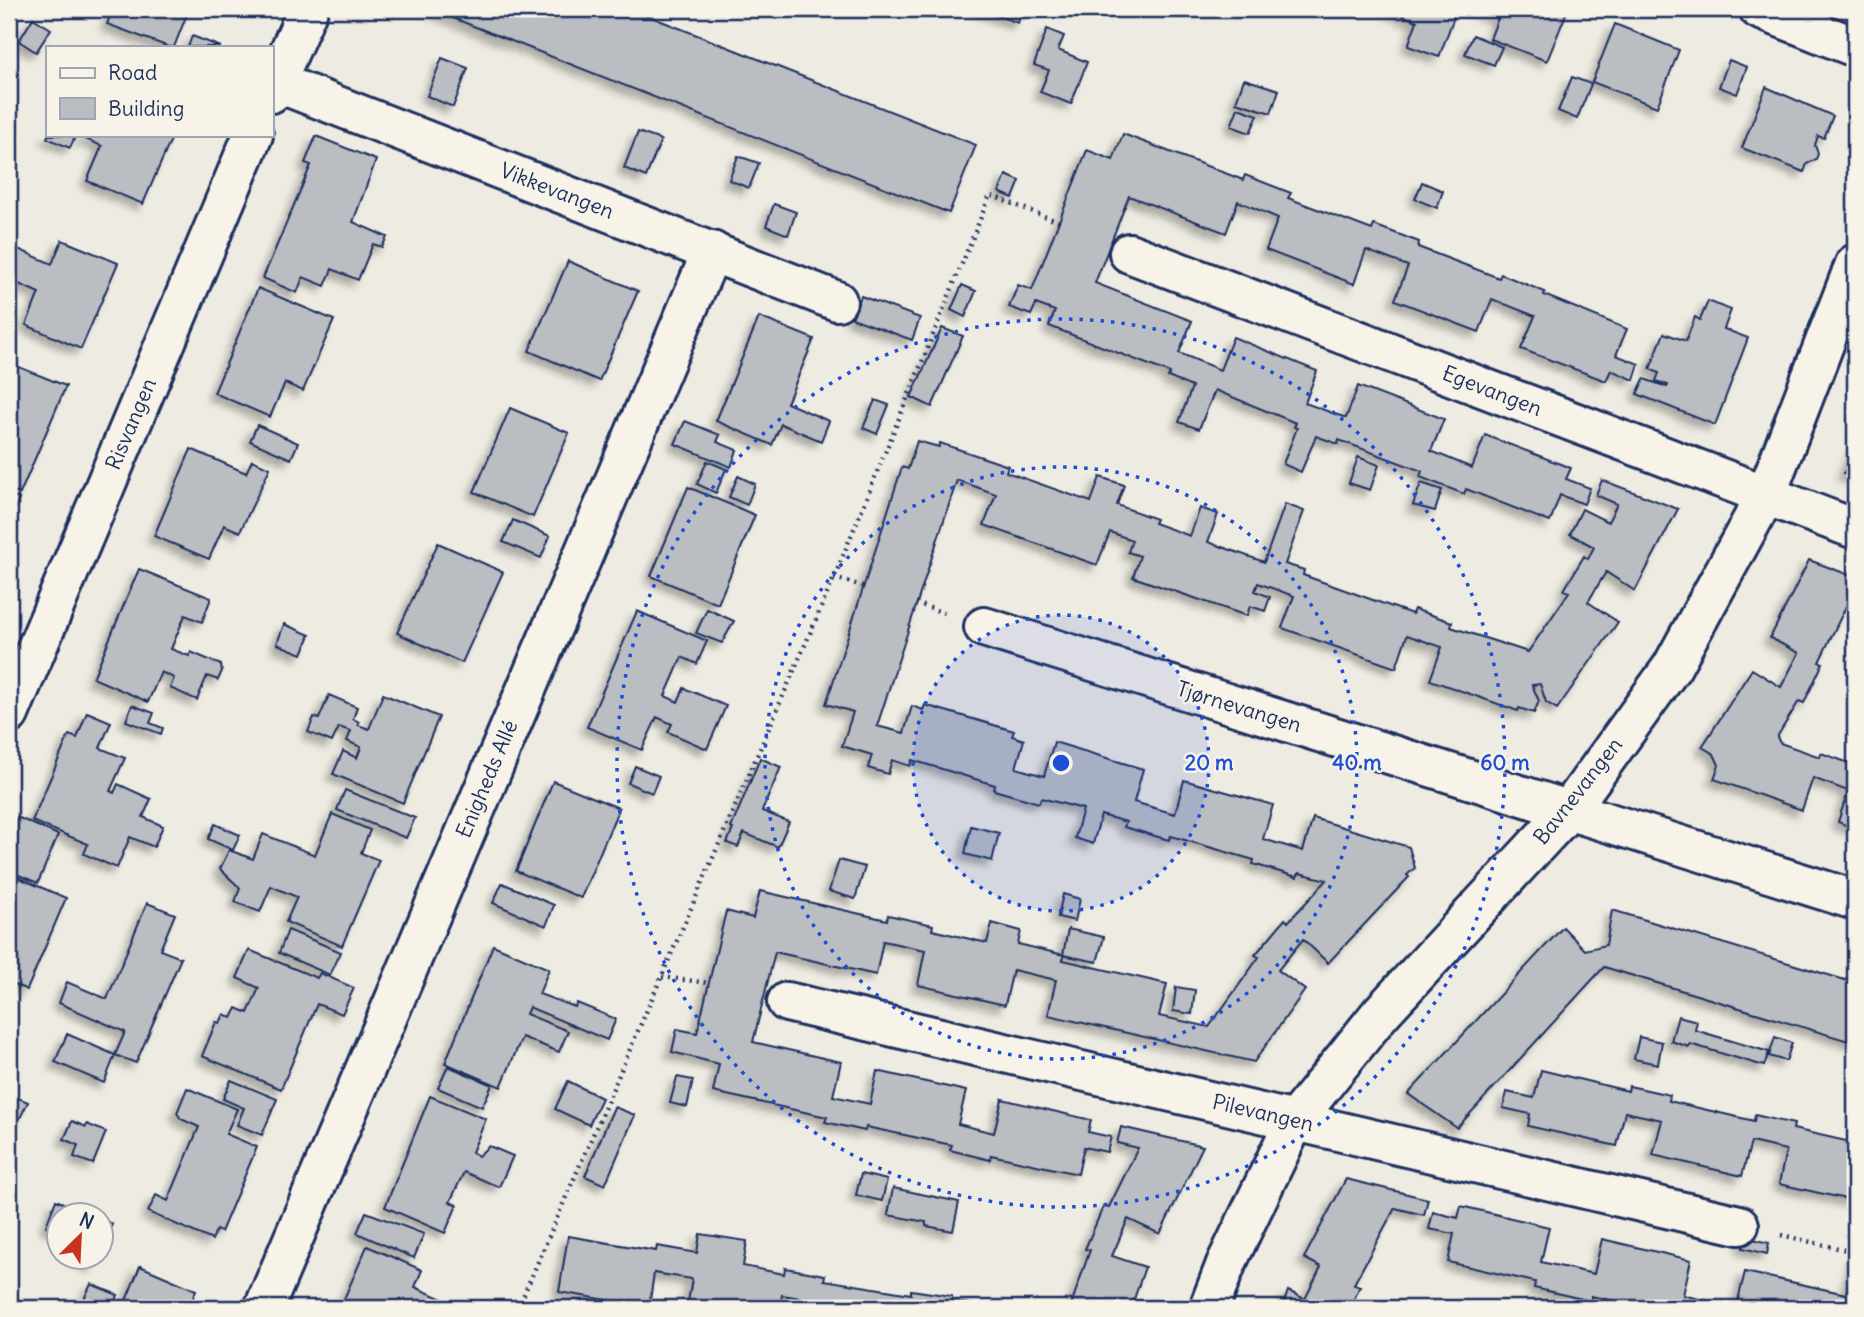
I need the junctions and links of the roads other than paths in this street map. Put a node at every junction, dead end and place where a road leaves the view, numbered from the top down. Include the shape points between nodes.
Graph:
1 (308, 9) edge
2 (1759, 9) edge
3 (1855, 47) edge
4 (274, 87) edge
5 (253, 136) edge
6 (712, 251) junction
7 (1129, 253) dead end
8 (1855, 264) edge
9 (837, 301) dead end
10 (1766, 495) junction
11 (1855, 529) edge
12 (984, 626) dead end
13 (9, 714) edge
14 (1569, 810) junction
15 (1855, 900) edge
16 (787, 1002) dead end
17 (1295, 1121) junction
18 (1739, 1225) dead end
19 (264, 1308) edge
20 (1209, 1308) edge

1 - 4 street
2 - 3 street
4 - 6 street, Vikkevangen
5 - 13 street, Risvangen
6 - 9 street, Vikkevangen
6 - 19 street, Enigheds Allé
7 - 10 street, Egevangen
8 - 10 street, Bavnevangen
10 - 11 street, Egevangen
10 - 14 street, Bavnevangen via 1672,667
12 - 14 street, Tjørnevangen
14 - 15 street, Tjørnevangen
14 - 17 street, Bavnevangen via 1380,1014
16 - 17 street, Pilevangen
17 - 18 street, Pilevangen
17 - 20 street, Bavnevangen

